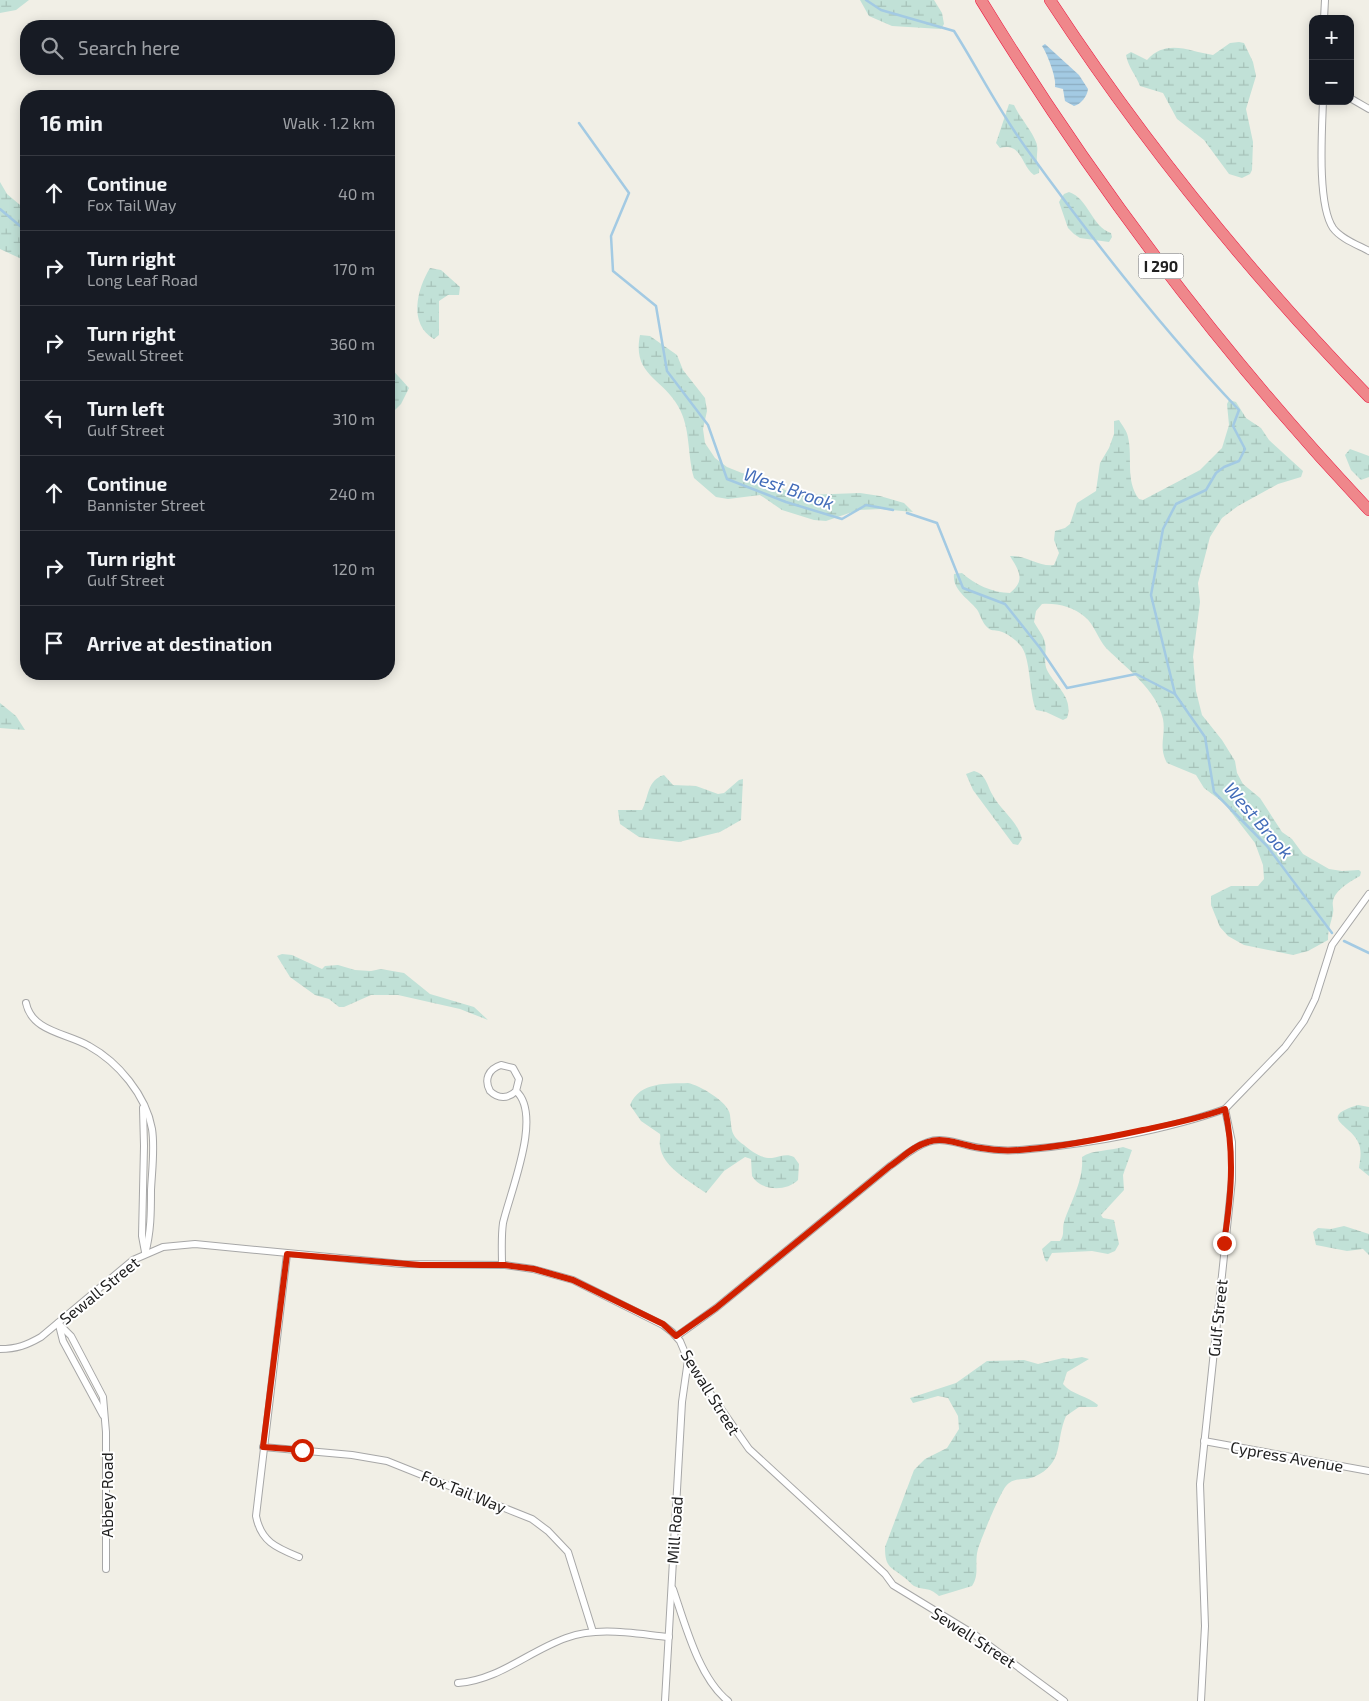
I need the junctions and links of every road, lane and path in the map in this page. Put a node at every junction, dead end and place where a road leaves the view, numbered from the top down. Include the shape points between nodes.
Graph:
1 (981, 0) edge
2 (1050, 0) edge
3 (1325, 0) edge
4 (1324, 15) edge
5 (1354, 100) edge
6 (1323, 105) edge
7 (1369, 109) edge
8 (1369, 251) edge
9 (1369, 397) edge
10 (1369, 510) edge
11 (1369, 894) edge
12 (26, 1003) dead end
13 (516, 1091) junction
14 (1225, 1109) junction
15 (145, 1254) junction
16 (287, 1254) junction
17 (502, 1265) junction
18 (58, 1323) junction
19 (676, 1336) junction
20 (0, 1349) edge
21 (688, 1360) junction
22 (1204, 1441) junction
23 (263, 1447) junction
24 (1369, 1471) edge
25 (299, 1557) dead end
26 (106, 1569) dead end
27 (885, 1574) joint
28 (671, 1585) junction
29 (593, 1632) junction
30 (669, 1637) junction
31 (458, 1683) dead end
32 (665, 1701) edge
33 (728, 1701) edge
34 (1064, 1701) edge
35 (1201, 1701) edge

1 - 10 highway, I 290 via 1076,147 1185,297 1278,409
2 - 9 highway via 1119,101 1205,212 1269,288
3 - 4 street
5 - 7 street
6 - 8 street via 1322,157 1327,212 1336,231
11 - 14 street via 1332,945 1316,999 1304,1021 1285,1047
12 - 15 street via 30,1016 41,1025 89,1045 107,1057 129,1081 143,1106 142,1236
13 - 13 street via 519,1079 513,1068 501,1065 490,1072 487,1084 493,1094 505,1098
13 - 17 street via 522,1096 527,1129 503,1225
14 - 19 street via 1075,1144 1002,1150 934,1140 916,1147 716,1308
14 - 22 street, Gulf Street via 1232,1142 1232,1180
15 - 16 street, Sewall Street via 163,1247 195,1244
15 - 18 street, Sewall Street via 115,1274
16 - 17 street, Sewall Street via 420,1265
16 - 23 street
17 - 19 street, Sewall Street via 534,1269 573,1280 663,1324
18 - 20 street, Sewall Street via 27,1345
18 - 26 street, Abbey Road via 63,1341 105,1420
19 - 21 street, Sewall Street
21 - 27 street, Sewall Street via 749,1449
21 - 28 street, Mill Road via 682,1402
22 - 24 street, Cypress Avenue
22 - 35 street, Gulf Street via 1200,1484 1205,1644
23 - 25 street via 256,1504 258,1526 270,1544
23 - 29 street, Fox Tail Way via 387,1461 532,1520 568,1552
27 - 34 street, Sewell Street via 908,1596 975,1635
28 - 30 street, Mill Road
28 - 33 street via 707,1675
29 - 30 street
29 - 31 street via 567,1637 486,1677
30 - 32 street, Mill Road

